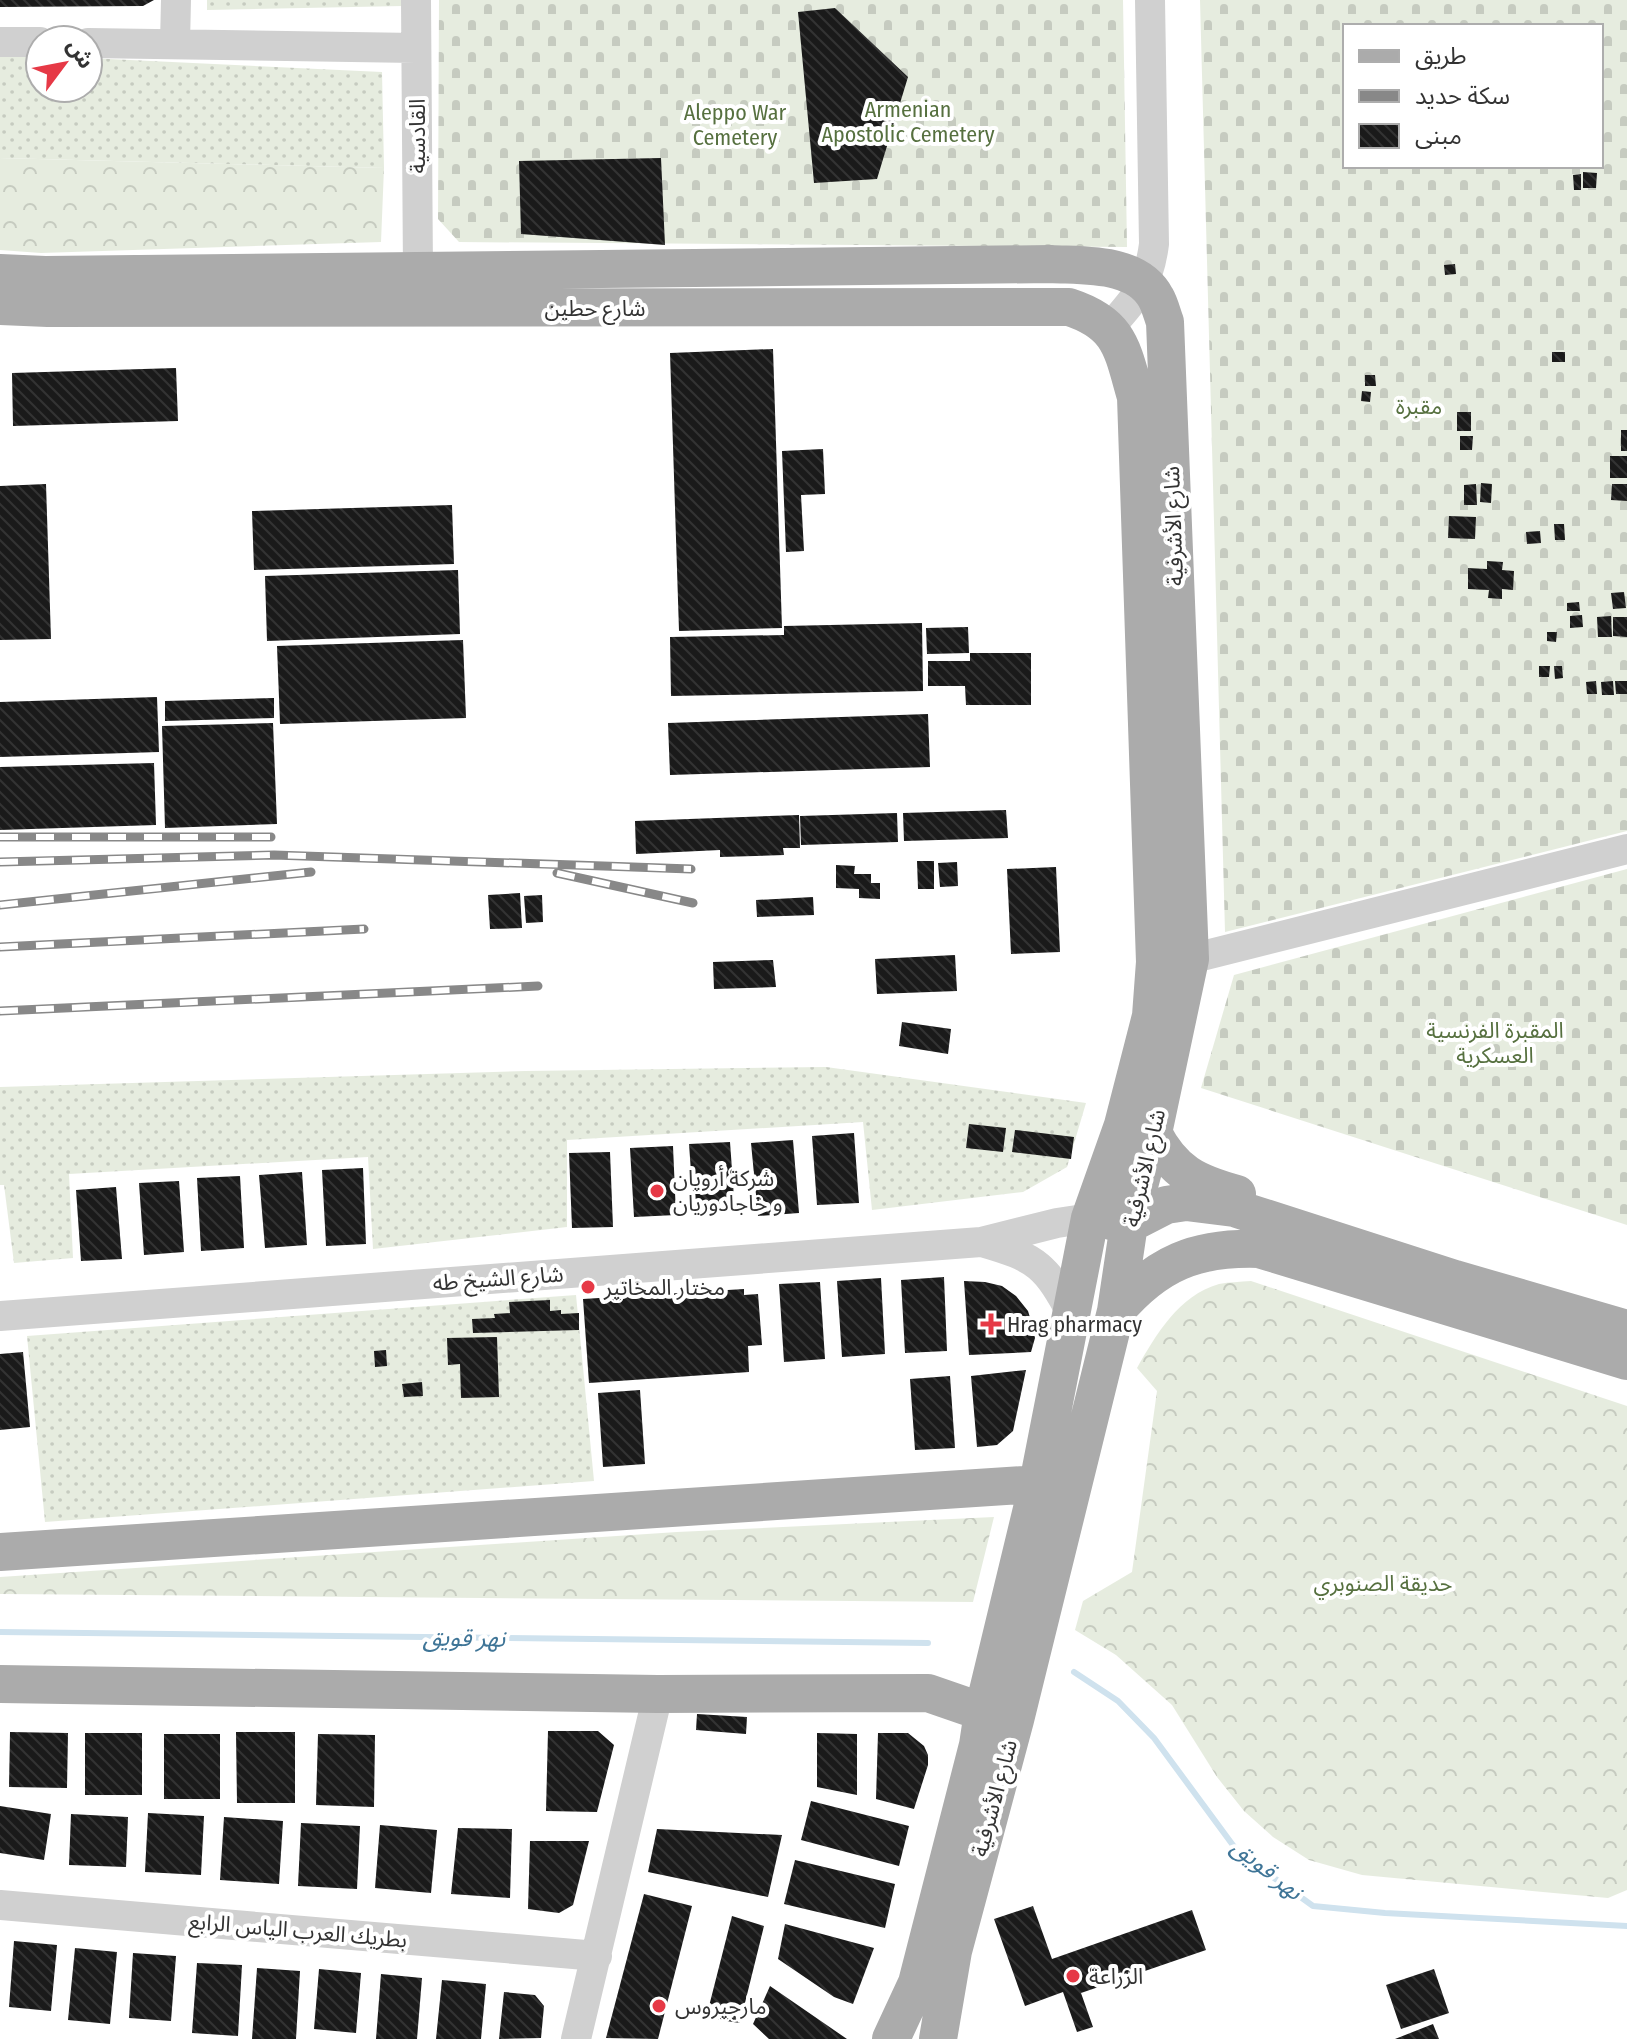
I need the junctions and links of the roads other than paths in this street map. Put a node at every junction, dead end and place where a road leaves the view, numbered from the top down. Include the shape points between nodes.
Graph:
1 (176, 0) edge
2 (416, 0) edge
3 (1150, 0) edge
4 (0, 42) edge
5 (24, 42) edge
6 (104, 43) edge
7 (175, 44) junction
8 (416, 48) junction
9 (418, 271) junction
10 (0, 273) edge
11 (1145, 284) junction
12 (0, 306) edge
13 (1110, 327) junction
14 (1627, 849) edge
15 (1190, 959) junction
16 (1153, 1133) junction
17 (1090, 1218) junction
18 (1129, 1224) junction
19 (1333, 1240) junction
20 (981, 1242) junction
21 (1116, 1311) junction
22 (0, 1316) edge
23 (1073, 1316) junction
24 (1627, 1329) edge
25 (1627, 1361) edge
26 (1038, 1484) junction
27 (0, 1552) edge
28 (0, 1684) edge
29 (658, 1694) junction
30 (983, 1712) junction
31 (0, 1905) edge
32 (597, 1956) junction
33 (576, 2039) edge
34 (891, 2039) edge
35 (938, 2039) edge

1 - 7 street
2 - 8 street, القادسية
3 - 11 street via 1154,244
4 - 5 street
6 - 7 street
7 - 8 street
8 - 9 street, القادسية
9 - 10 main road, شارع حطين
9 - 11 main road, شارع حطين via 1051,264 1120,271
11 - 13 street
11 - 15 main road, شارع الأشرفية via 1165,322
12 - 13 main road, شارع حطين via 1069,307
13 - 17 main road, شارع الأشرفية via 1136,397 1155,962 1151,1016 1123,1125
14 - 15 street
15 - 16 main road, شارع الأشرفية
16 - 18 main road, شارع الأشرفية
16 - 19 main road via 1163,1153 1194,1180 1287,1213
17 - 18 main road
17 - 20 street, شارع الشيخ طه
17 - 23 main road, شارع الأشرفية
18 - 19 main road via 1166,1205 1186,1202 1234,1208
18 - 21 main road, شارع الأشرفية
19 - 24 main road
20 - 22 street, شارع الشيخ طه
20 - 23 street via 1015,1251 1038,1265 1054,1281
21 - 25 main road via 1134,1290 1179,1260 1232,1248 1259,1249
21 - 35 main road, شارع الأشرفية via 953,1951
23 - 26 main road, شارع الأشرفية
26 - 27 main road
26 - 30 main road, شارع الأشرفية
28 - 29 main road
29 - 30 main road via 928,1693
29 - 32 street
30 - 34 main road, شارع الأشرفية via 917,1983
31 - 32 street, بطريك العرب الياس الرابع
32 - 33 street

